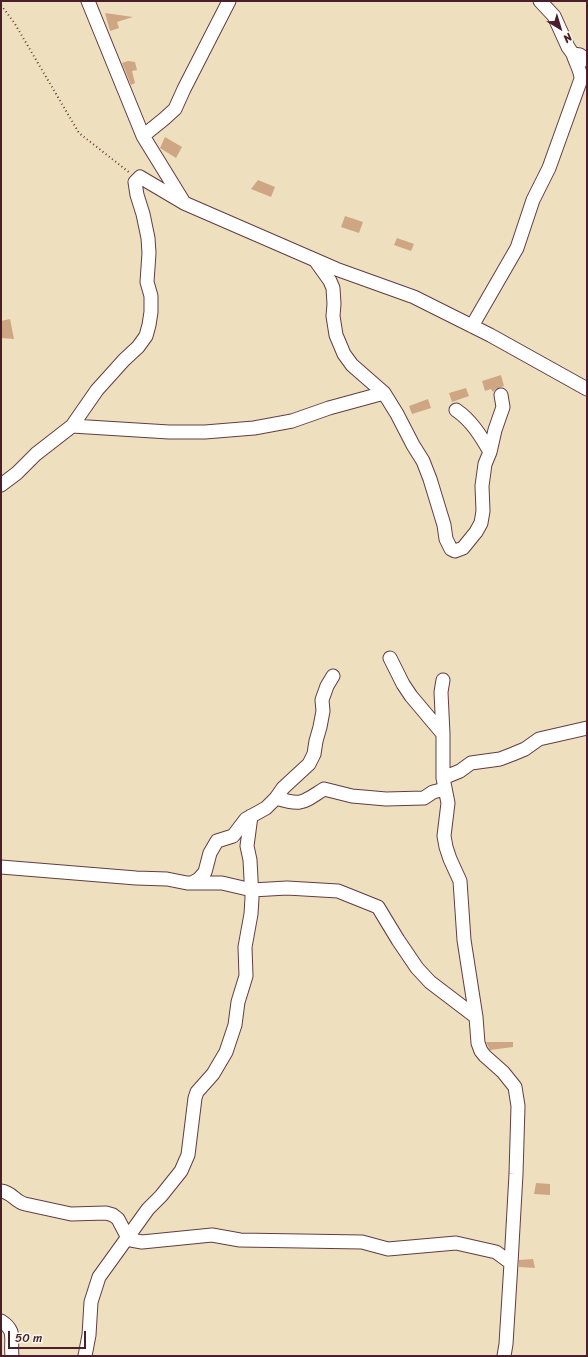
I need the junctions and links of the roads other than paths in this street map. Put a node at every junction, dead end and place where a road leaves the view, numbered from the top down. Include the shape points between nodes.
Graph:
1 (90, 1) edge
2 (229, 1) edge
3 (540, 1) edge
4 (573, 54) junction
5 (587, 60) edge
6 (142, 136) junction
7 (184, 203) junction
8 (314, 258) junction
9 (472, 326) junction
10 (587, 389) edge
11 (384, 393) junction
12 (501, 395) dead end
13 (456, 410) dead end
14 (72, 426) junction
15 (490, 452) junction
16 (1, 485) edge
17 (390, 658) dead end
18 (333, 676) dead end
19 (442, 680) dead end
20 (587, 728) edge
21 (444, 734) junction
22 (444, 783) junction
23 (276, 798) junction
24 (251, 816) junction
25 (1, 867) edge
26 (192, 883) junction
27 (252, 890) junction
28 (476, 1017) junction
29 (1, 1191) edge
30 (128, 1238) junction
31 (512, 1248) junction
32 (496, 1252) junction
33 (511, 1263) junction
34 (1, 1321) edge
35 (12, 1356) edge
36 (86, 1356) edge
37 (504, 1356) edge

1 - 6 street
2 - 6 street via 175,109
3 - 4 street via 554,16
4 - 5 street
4 - 9 street via 581,79 549,168 534,200 517,248
6 - 7 street
7 - 8 street
7 - 14 street via 143,178 140,177 135,182 148,238 147,282 151,296 149,325 146,336 138,347 96,390
8 - 9 street via 414,297
8 - 11 street via 333,288 336,335 344,354 352,365
9 - 10 street
11 - 14 street via 292,421 254,428 169,432
11 - 15 street via 423,461 444,525 446,539 454,551 462,548 481,523 482,486 485,464
12 - 15 street via 503,407 494,430
13 - 15 street via 465,416
14 - 16 street
17 - 21 street via 411,696
18 - 23 street via 322,700 323,712 314,754 309,764
19 - 21 street
20 - 22 street via 539,739 525,749 500,759 471,763
21 - 22 street
22 - 23 street via 424,798 386,799 352,796 324,789 302,802 292,803
22 - 28 street via 448,803 445,841 460,881 464,940
23 - 24 street via 266,808
24 - 26 street via 242,823 233,836 217,841 210,853 205,872
24 - 27 street via 247,846
25 - 26 street
26 - 27 street via 222,883
27 - 28 street via 338,890 378,907 398,940 426,977 444,994
27 - 30 street via 252,914 246,946 246,976 230,1041 213,1074 197,1092 188,1155 181,1171 148,1209
28 - 31 street via 481,1051 515,1087 518,1106
29 - 30 street via 18,1202 71,1214 113,1215 118,1219
30 - 32 street via 142,1242 212,1235 240,1240 362,1242 388,1248 456,1242
30 - 36 street via 99,1278 94,1292
31 - 32 street
31 - 33 street
32 - 33 street
33 - 37 street
34 - 35 street via 12,1332

